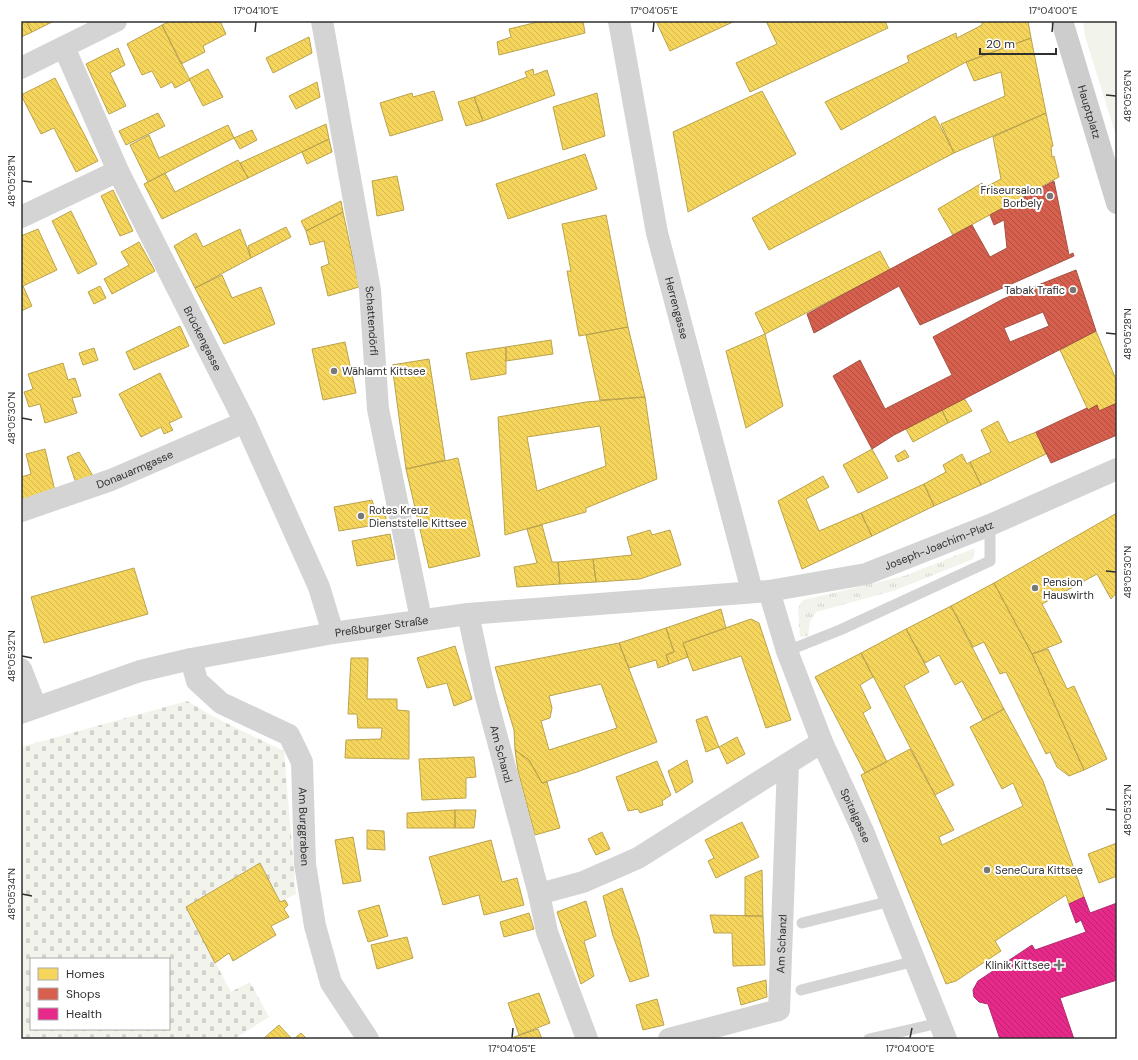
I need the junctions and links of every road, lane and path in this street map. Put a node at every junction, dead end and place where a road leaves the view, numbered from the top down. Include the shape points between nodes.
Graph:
1 (116, 21) edge
2 (322, 21) edge
3 (619, 21) edge
4 (1062, 21) edge
5 (64, 47) junction
6 (21, 68) edge
7 (118, 171) junction
8 (1117, 203) edge
9 (21, 217) edge
10 (245, 422) junction
11 (1117, 469) edge
12 (21, 511) edge
13 (990, 526) junction
14 (760, 591) junction
15 (468, 614) junction
16 (422, 620) junction
17 (333, 633) junction
18 (787, 651) junction
19 (191, 659) junction
20 (21, 669) edge
21 (28, 710) edge
22 (822, 742) junction
23 (788, 764) junction
24 (539, 894) junction
25 (891, 901) junction
26 (802, 923) dead end
27 (915, 961) junction
28 (802, 990) dead end
29 (943, 1031) edge
30 (368, 1039) edge
31 (587, 1039) edge
32 (668, 1039) edge
33 (869, 1039) edge

1 - 5 street
2 - 16 street, Schattendörfl via 370,290 378,409
3 - 14 street, Herrengasse via 657,233
4 - 8 street, Hauptplatz
5 - 6 street
5 - 7 street, Brückengasse
7 - 9 street
7 - 10 street, Brückengasse
10 - 12 street, Donauarmgasse via 111,480
10 - 17 street, Brückengasse via 318,587
11 - 13 street, Joseph-Joachim-Platz
13 - 14 street, Joseph-Joachim-Platz via 866,574
13 - 18 lane via 990,562 840,630
14 - 15 street, Preßburger Straße
14 - 18 street, Spitalgasse
15 - 16 street, Preßburger Straße
15 - 24 street, Am Schanzl via 485,693
16 - 17 street, Preßburger Straße
17 - 19 street, Preßburger Straße
18 - 22 street, Spitalgasse
19 - 21 street, Preßburger Straße via 140,671
19 - 30 street, Am Burggraben via 200,684 221,703 289,735 302,762 305,864 315,926 330,983
20 - 21 street
22 - 23 street
22 - 25 street, Spitalgasse
23 - 24 street via 638,858 583,882
23 - 32 street, Am Schanzl via 779,1010
24 - 31 street, Am Schanzl via 547,932
25 - 26 lane
25 - 27 street, Spitalgasse
27 - 28 lane
27 - 29 street, Spitalgasse
29 - 33 lane

